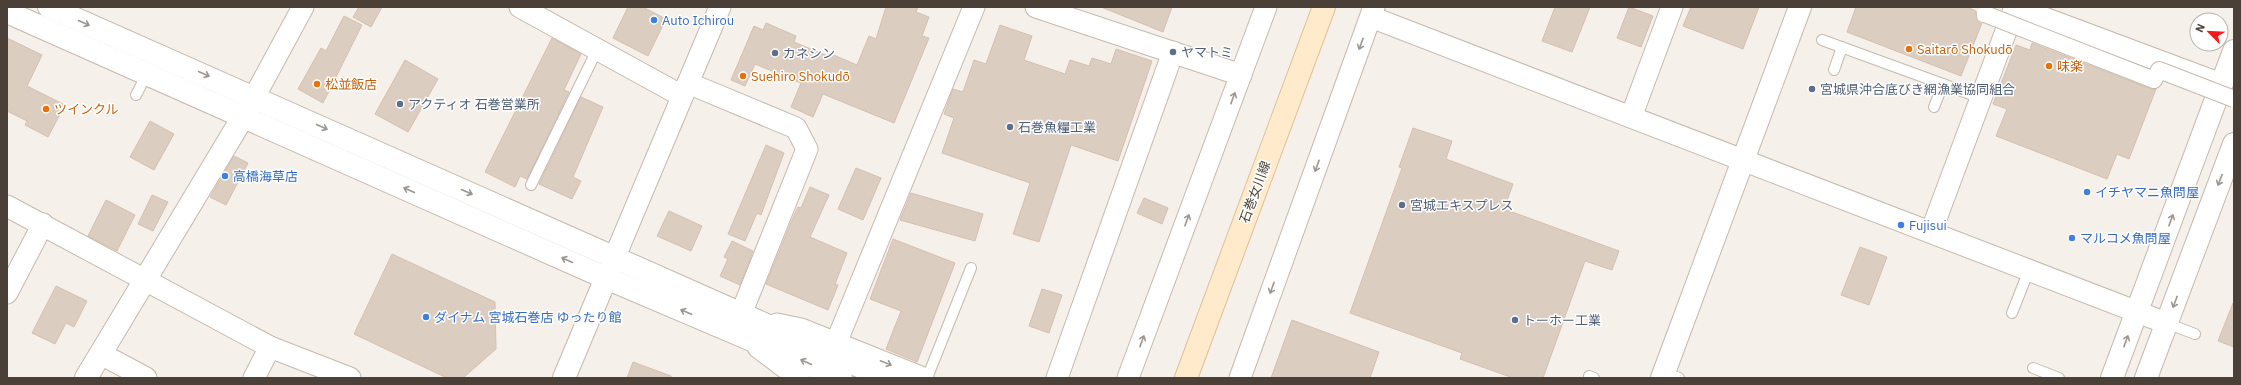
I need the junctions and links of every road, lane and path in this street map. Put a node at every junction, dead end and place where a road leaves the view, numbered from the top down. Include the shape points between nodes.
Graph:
1 (303, 7) edge
2 (520, 7) edge
3 (720, 7) edge
4 (974, 7) edge
5 (1036, 7) edge
6 (1266, 7) edge
7 (1324, 7) edge
8 (1672, 7) edge
9 (1800, 7) edge
10 (2015, 7) edge
11 (7, 12) edge
12 (1372, 12) edge
13 (1985, 14) dead end
14 (51, 16) edge
15 (1822, 40) dead end
16 (1842, 47) junction
17 (597, 50) junction
18 (2234, 51) edge
19 (1173, 52) junction
20 (1834, 70) dead end
21 (147, 74) junction
22 (1241, 75) junction
23 (1943, 84) junction
24 (685, 90) junction
25 (2228, 92) edge
26 (136, 95) dead end
27 (254, 96) junction
28 (1981, 98) junction
29 (1934, 106) dead end
30 (243, 117) junction
31 (1631, 117) junction
32 (2234, 144) edge
33 (1743, 160) junction
34 (440, 180) junction
35 (531, 184) dead end
36 (431, 200) junction
37 (7, 206) edge
38 (43, 224) junction
39 (1931, 232) junction
40 (614, 258) junction
41 (971, 268) dead end
42 (2029, 270) junction
43 (606, 278) junction
44 (146, 279) junction
45 (7, 293) edge
46 (2137, 312) junction
47 (2012, 313) dead end
48 (2166, 323) junction
49 (748, 324) junction
50 (2195, 334) dead end
51 (836, 343) junction
52 (270, 347) junction
53 (101, 354) junction
54 (2033, 368) dead end
55 (1668, 376) edge
56 (86, 378) edge
57 (146, 378) edge
58 (254, 378) edge
59 (350, 378) edge
60 (564, 378) edge
61 (799, 378) edge
62 (841, 378) edge
63 (886, 378) edge
64 (923, 378) edge
65 (927, 378) edge
66 (1057, 378) edge
67 (1128, 378) edge
68 (1186, 378) edge
69 (1240, 378) edge
70 (2059, 378) edge
71 (2112, 378) edge
72 (2146, 378) edge

1 - 27 street
2 - 17 street
3 - 24 street
4 - 51 street
5 - 19 street
6 - 22 street
7 - 68 main road, 石巻女川線
8 - 31 street
9 - 33 street
10 - 25 street
10 - 28 street
11 - 14 street
12 - 31 street
12 -> 69 street
13 - 25 street, bridge via 2154,80 2159,70
14 - 21 street
14 -> 27 street
15 - 16 lane
16 - 20 lane
16 - 23 lane
17 - 24 street
17 - 35 lane
18 - 25 street
19 - 22 street
19 - 66 street
21 - 26 lane
21 - 30 street
67 -> 22 street
23 - 28 lane
23 - 29 lane
24 - 40 street
24 - 49 street via 796,128 807,149
46 -> 25 street
27 - 30 street
27 -> 34 street
28 - 39 street
36 -> 30 street
30 - 44 street
31 - 33 street
32 -> 48 street
33 - 39 street
33 - 55 street
34 - 36 street
34 -> 40 street
43 -> 36 street
37 - 38 street
38 - 44 street
38 - 45 street
39 - 42 street
40 - 43 street
40 - 49 street
41 - 65 lane
42 - 46 street
42 - 47 lane
49 -> 43 street
43 - 60 street
44 - 52 street
44 - 53 street
46 - 48 street
71 -> 46 street
48 - 50 lane
48 - 72 street
49 - 51 street via 801,328
49 - 61 street
62 -> 49 street
49 - 63 street
51 -> 64 street
52 - 58 street
52 - 59 street
53 - 56 street
53 - 57 street
54 - 70 lane

